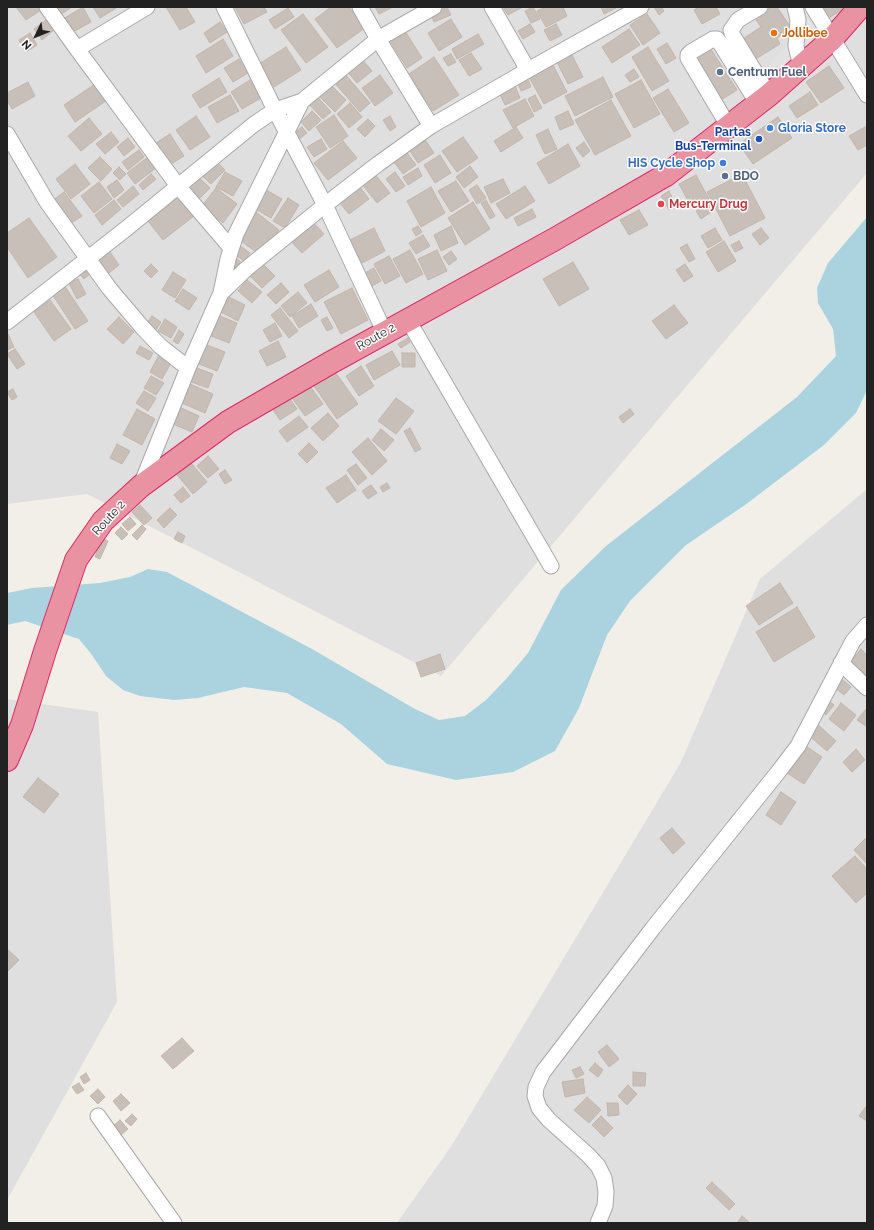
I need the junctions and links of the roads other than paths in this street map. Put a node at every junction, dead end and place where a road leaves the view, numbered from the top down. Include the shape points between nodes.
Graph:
1 (47, 7) edge
2 (147, 7) edge
3 (224, 7) edge
4 (360, 7) edge
5 (434, 7) edge
6 (492, 7) edge
7 (640, 7) edge
8 (760, 7) edge
9 (795, 7) edge
10 (813, 7) edge
11 (860, 7) edge
12 (378, 39) junction
13 (832, 39) junction
14 (77, 49) junction
15 (801, 67) junction
16 (528, 70) junction
17 (867, 95) edge
18 (764, 99) junction
19 (302, 101) junction
20 (275, 110) junction
21 (431, 126) junction
22 (729, 127) junction
23 (287, 133) junction
24 (7, 134) edge
25 (178, 186) junction
26 (325, 204) junction
27 (231, 248) junction
28 (87, 258) junction
29 (220, 293) junction
30 (408, 320) junction
31 (7, 322) edge
32 (385, 333) junction
33 (188, 368) junction
34 (141, 486) junction
35 (551, 566) dead end
36 (867, 625) edge
37 (841, 663) junction
38 (867, 688) edge
39 (7, 760) edge
40 (98, 1116) dead end
41 (174, 1223) edge
42 (598, 1223) edge

1 - 14 street
2 - 14 street
3 - 20 street
4 - 12 street
5 - 12 street
6 - 16 street
7 - 16 street
8 - 18 street via 738,20 731,30
9 - 15 street via 798,20 796,46
10 - 13 street
11 - 13 highway, Route 2
12 - 19 street
12 - 21 street
13 - 15 highway, Route 2
13 - 17 street
14 - 25 street
15 - 18 highway, Route 2
16 - 21 street
18 - 22 highway, Route 2
18 - 22 street via 716,40 713,39 691,52 688,58
19 - 20 street
19 - 23 street
20 - 23 street
20 - 25 street via 230,142
21 - 26 street
22 - 30 highway, Route 2 via 666,175
23 - 26 street
23 - 27 street via 255,194
24 - 28 street via 47,202
25 - 27 street
25 - 28 street
26 - 29 street
26 - 32 street
27 - 29 street
28 - 31 street
28 - 33 street via 142,327 160,346
29 - 33 street
30 - 32 highway, Route 2
30 - 35 street
32 - 34 highway, Route 2 via 228,422
33 - 34 street
34 - 39 highway, Route 2 via 103,521 76,560 22,725
36 - 37 street via 853,641
37 - 38 street
37 - 42 street via 798,746 653,928 543,1072 536,1087 535,1096 539,1108 588,1154 604,1178 605,1206
40 - 41 street

